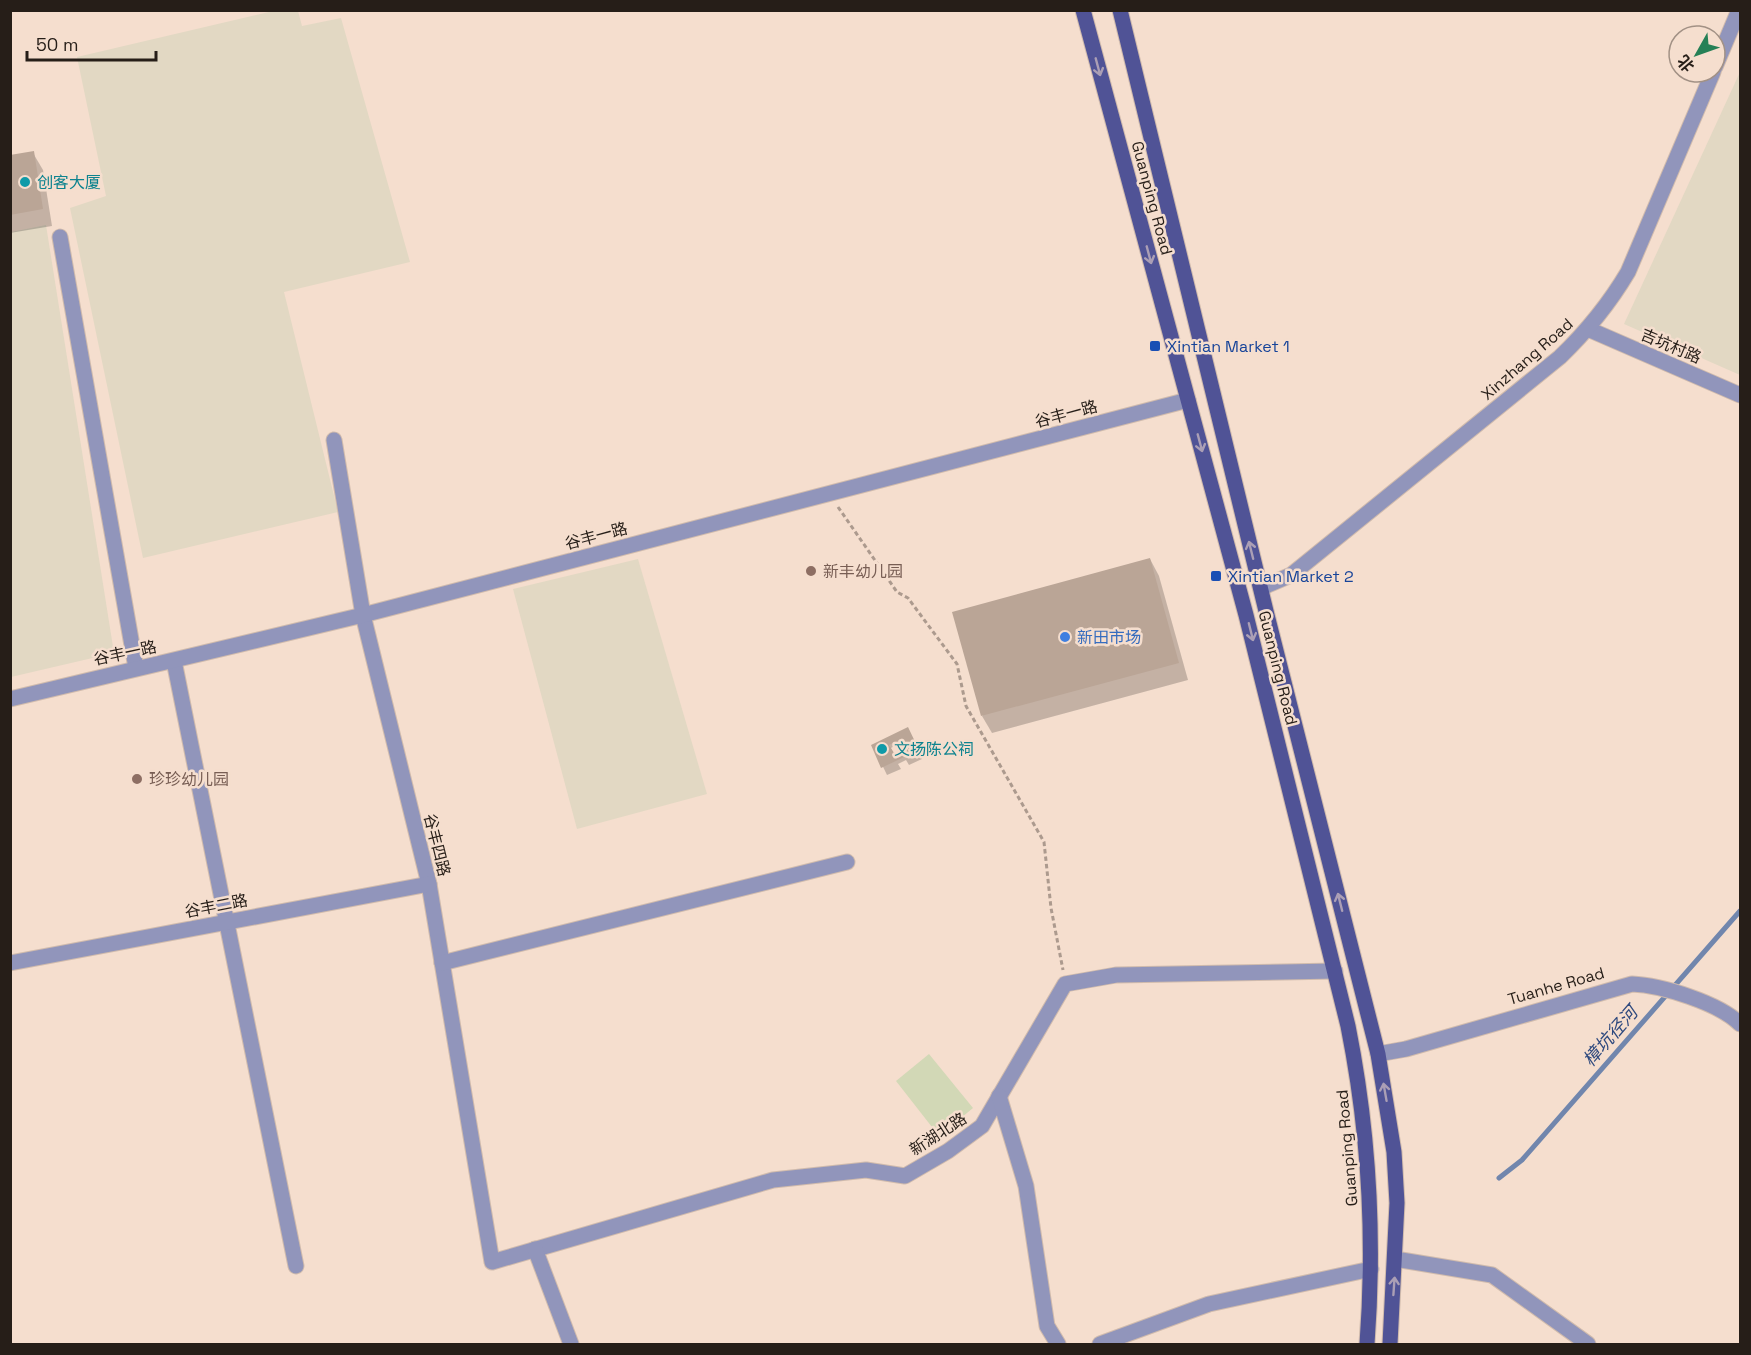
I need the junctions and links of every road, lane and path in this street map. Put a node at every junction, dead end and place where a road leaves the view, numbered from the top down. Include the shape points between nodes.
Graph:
1 (1083, 10) edge
2 (1120, 10) edge
3 (1739, 10) edge
4 (1727, 38) edge
5 (1708, 84) edge
6 (60, 237) dead end
7 (1588, 329) junction
8 (1740, 395) edge
9 (1188, 400) junction
10 (334, 440) dead end
11 (828, 494) junction
12 (1261, 588) junction
13 (363, 615) junction
14 (174, 661) junction
15 (136, 668) junction
16 (10, 699) edge
17 (847, 862) dead end
18 (429, 884) junction
19 (227, 922) junction
20 (10, 963) edge
21 (442, 963) junction
22 (1335, 971) junction
23 (1065, 984) junction
24 (1740, 1024) edge
25 (1378, 1054) junction
26 (999, 1096) junction
27 (535, 1249) junction
28 (1395, 1259) junction
29 (492, 1262) joint
30 (296, 1266) dead end
31 (1371, 1269) junction
32 (571, 1344) edge
33 (1058, 1344) edge
34 (1100, 1344) edge
35 (1367, 1344) edge
36 (1390, 1344) edge
37 (1588, 1344) edge

1 -> 9 main road, Guanping Road
12 -> 2 main road, Guanping Road
3 - 4 street
5 - 7 street, Xinzhang Road via 1628,272
6 - 15 street
7 - 8 street, 吉坑村路
7 - 12 street, Xinzhang Road via 1560,357 1291,575
9 - 11 street, 谷丰一路
9 -> 22 main road, Guanping Road
10 - 13 street, 谷丰四路
11 - 13 street, 谷丰一路
11 - 23 path via 897,592 908,598 957,664 966,706 1044,842
25 -> 12 main road, Guanping Road
13 - 14 street, 谷丰一路
13 - 18 street, 谷丰四路
14 - 15 street, 谷丰一路
14 - 19 street
15 - 16 street, 谷丰一路
17 - 21 street
18 - 19 street, 谷丰二路
18 - 21 street, 谷丰四路
19 - 20 street, 谷丰二路
19 - 30 street
21 - 29 street, 谷丰四路
22 - 23 street via 1116,975
22 - 31 main road, Guanping Road via 1360,1085 1370,1195
23 - 26 street, 新湖北路
24 - 25 street, Tuanhe Road via 1724,1011 1645,984 1618,986
28 -> 25 main road, Guanping Road via 1394,1152
26 - 27 street, 新湖北路 via 982,1126 948,1152 905,1176 866,1170 773,1180
26 - 33 street via 1026,1186 1047,1326
27 - 29 street, 新湖北路
27 - 32 street
36 -> 28 main road, Guanping Road
28 - 37 street via 1492,1275
31 - 34 street via 1209,1304
31 - 35 main road, Guanping Road

